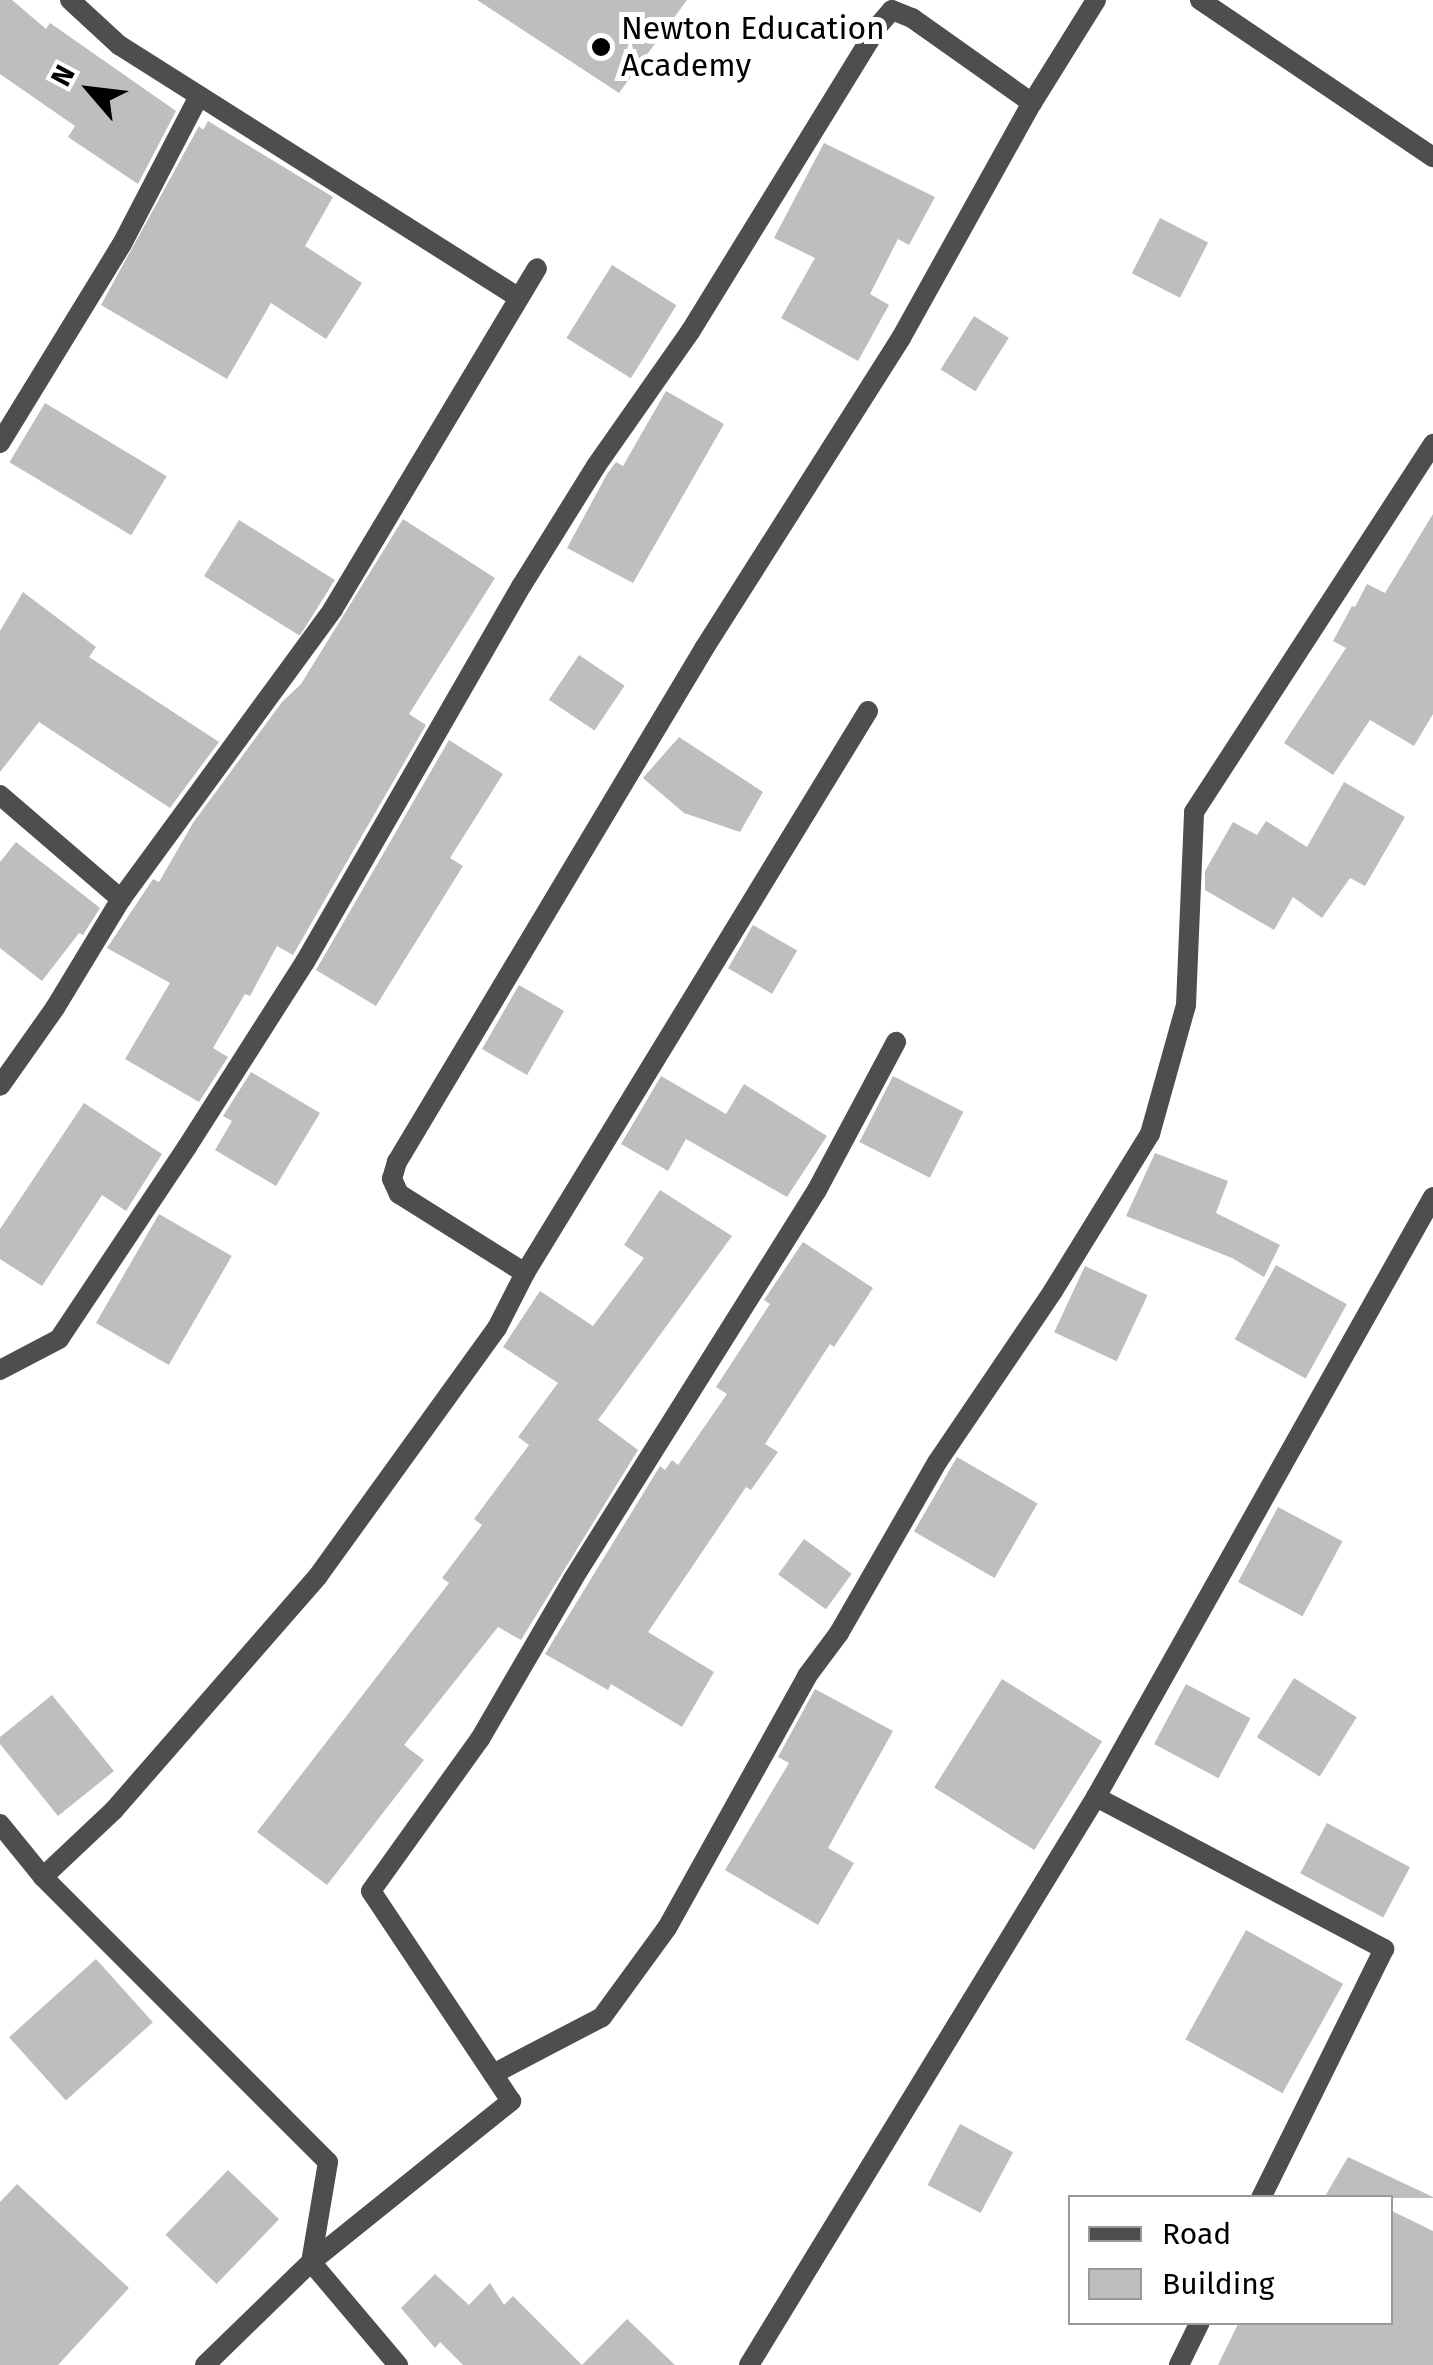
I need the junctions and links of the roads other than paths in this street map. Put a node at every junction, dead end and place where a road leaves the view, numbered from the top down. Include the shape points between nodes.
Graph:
1 (70, 0) edge
2 (1096, 0) edge
3 (1200, 0) edge
4 (199, 96) junction
5 (1032, 104) junction
6 (1433, 157) edge
7 (537, 268) dead end
8 (519, 298) junction
9 (0, 443) edge
10 (1433, 444) edge
11 (868, 711) dead end
12 (0, 795) edge
13 (121, 899) junction
14 (896, 1042) dead end
15 (0, 1086) edge
16 (1433, 1198) edge
17 (525, 1273) junction
18 (0, 1370) edge
19 (1096, 1797) junction
20 (0, 1824) edge
21 (42, 1878) junction
22 (493, 2074) junction
23 (1263, 2195) edge
24 (311, 2262) junction
25 (1199, 2325) edge
26 (206, 2365) edge
27 (398, 2365) edge
28 (749, 2365) edge
29 (1179, 2365) edge

1 - 4 street via 120,45
2 - 5 street
3 - 6 street
4 - 8 street
4 - 9 street via 122,244
5 - 17 street via 901,338 705,647 397,1162 392,1179 400,1194
5 - 18 street via 912,18 892,10 878,26 690,332 522,585 305,962 187,1147 59,1340
7 - 8 street
8 - 13 street via 333,610
10 - 22 street via 1194,812 1186,1005 1150,1134 807,1676 667,1928 602,2017
11 - 17 street
12 - 13 street
13 - 15 street
14 - 22 street via 818,1190 480,1739 372,1892
16 - 19 street
17 - 21 street via 497,1328 318,1576 114,1810
19 - 23 street via 1384,1949
19 - 28 street
20 - 21 street
21 - 24 street via 328,2162
22 - 24 street via 511,2102
24 - 26 street
24 - 27 street
25 - 29 street

